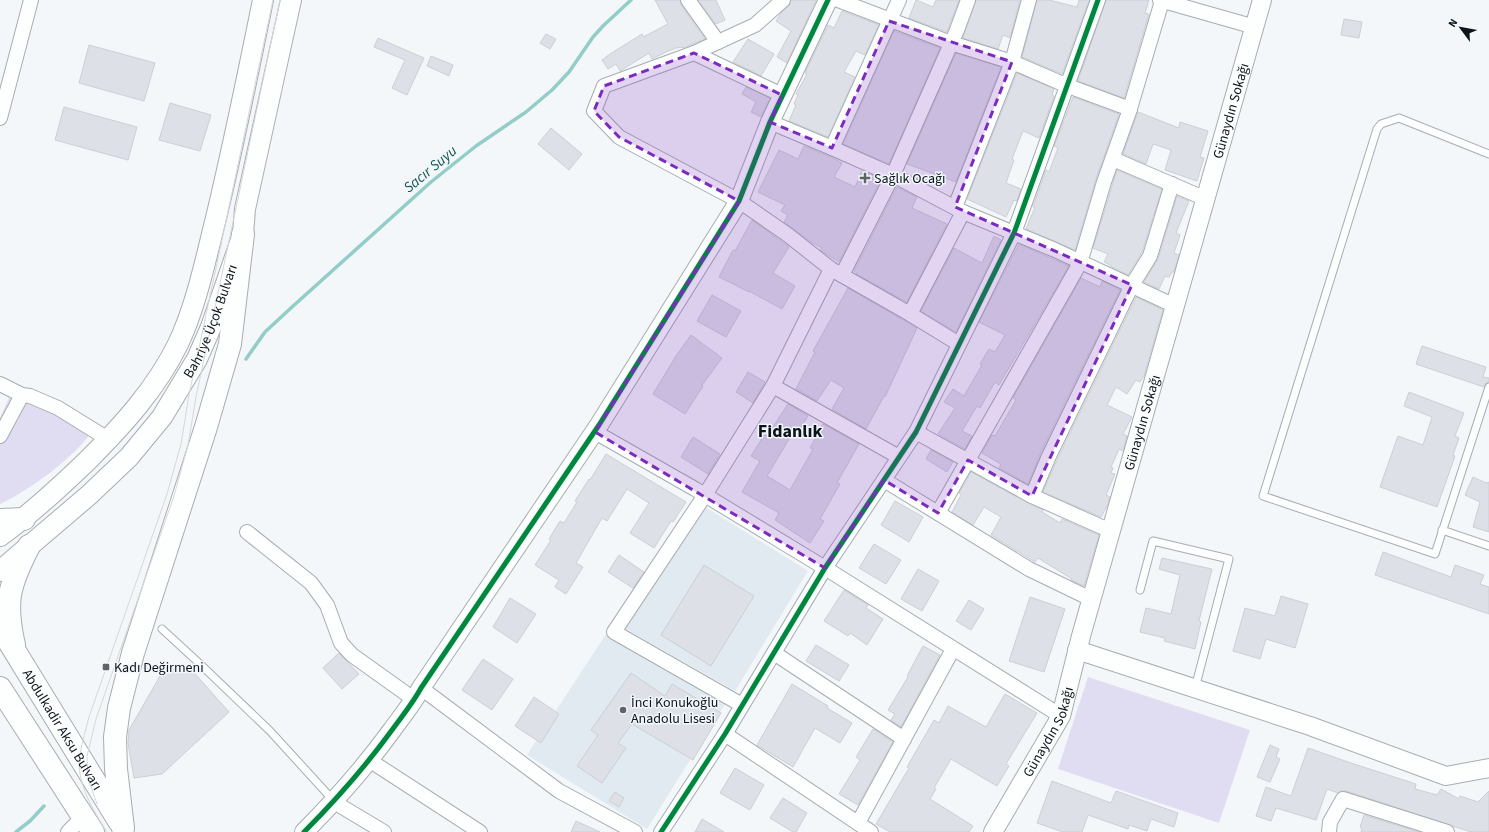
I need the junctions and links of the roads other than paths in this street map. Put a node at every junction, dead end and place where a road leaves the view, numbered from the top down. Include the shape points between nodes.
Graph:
1 (31, 0) edge
2 (264, 0) edge
3 (291, 0) edge
4 (688, 0) edge
5 (784, 0) edge
6 (828, 0) edge
7 (838, 0) edge
8 (899, 0) edge
9 (968, 0) edge
10 (1029, 0) edge
11 (1098, 0) edge
12 (1161, 0) edge
13 (1262, 0) edge
14 (889, 21) junction
15 (1255, 27) junction
16 (718, 42) junction
17 (951, 43) junction
18 (694, 53) junction
19 (1012, 62) junction
20 (1068, 86) junction
21 (782, 95) junction
22 (1130, 109) junction
23 (0, 118) edge
24 (770, 122) junction
25 (832, 148) junction
26 (1489, 154) edge
27 (1113, 159) junction
28 (893, 175) junction
29 (1172, 184) junction
30 (1206, 199) junction
31 (739, 201) junction
32 (959, 210) junction
33 (1014, 233) junction
34 (243, 234) junction
35 (1080, 263) junction
36 (837, 272) junction
37 (1132, 285) junction
38 (1175, 306) junction
39 (910, 314) junction
40 (959, 344) junction
41 (0, 384) edge
42 (773, 386) junction
43 (1489, 387) edge
44 (22, 395) junction
45 (595, 432) junction
46 (916, 432) junction
47 (0, 436) edge
48 (108, 439) junction
49 (899, 457) junction
50 (968, 460) junction
51 (884, 480) junction
52 (705, 495) junction
53 (1032, 496) junction
54 (938, 513) junction
55 (24, 519) junction
56 (0, 520) edge
57 (1111, 530) junction
58 (1442, 530) junction
59 (247, 532) dead end
60 (0, 536) edge
61 (29, 546) junction
62 (1489, 546) edge
63 (825, 568) junction
64 (0, 571) edge
65 (1140, 590) dead end
66 (1091, 599) junction
67 (0, 627) edge
68 (162, 629) dead end
69 (953, 649) junction
70 (1077, 650) junction
71 (774, 653) junction
72 (15, 654) junction
73 (0, 688) edge
74 (1195, 688) junction
75 (418, 694) junction
76 (742, 705) junction
77 (1061, 716) junction
78 (725, 734) junction
79 (904, 739) junction
80 (369, 760) junction
81 (1489, 768) edge
82 (334, 802) junction
83 (858, 823) junction
84 (88, 824) edge
85 (125, 830) edge
86 (68, 832) edge
87 (304, 832) edge
88 (384, 832) edge
89 (480, 832) edge
90 (635, 832) edge
91 (661, 832) edge
92 (871, 832) edge
93 (993, 832) edge
94 (1329, 832) edge
95 (1447, 832) edge

1 - 23 street
2 - 48 main road, Bahriye Üçok Bulvarı via 224,186 191,312 178,344 157,378 132,413
3 - 34 main road, Bahriye Üçok Bulvarı via 245,209
4 - 16 street
5 - 16 street via 755,25
6 - 21 street
7 - 14 street
8 - 14 street
9 - 17 street
10 - 19 street
11 - 20 street
12 - 15 street
12 - 22 street
13 - 15 street, Günaydın Sokağı
14 - 17 street
14 - 25 street
15 - 30 street, Günaydın Sokağı
16 - 18 street
17 - 19 street
17 - 28 street
18 - 21 street
18 - 31 street via 604,86 594,112 619,137
19 - 20 street
19 - 32 street
20 - 22 street
20 - 33 street
21 - 24 street
22 - 27 street
24 - 25 street
24 - 31 street
25 - 28 street
26 - 58 lane via 1399,118 1381,124 1377,129 1262,496 1435,554
27 - 29 street
27 - 35 street
28 - 32 street
28 - 36 street
29 - 30 street
29 - 37 street via 1150,256
30 - 38 street, Günaydın Sokağı
31 - 36 street
31 - 45 street
32 - 33 street
32 - 39 street
33 - 35 street
33 - 40 street
34 - 61 main road, Bahriye Üçok Bulvarı via 211,327 197,359 162,417 129,457
34 - 85 main road via 230,344 133,653 119,708 115,736 116,769
35 - 37 street
35 - 50 street
36 - 39 street
36 - 42 street
37 - 38 street
37 - 53 street
38 - 57 street, Günaydın Sokağı
39 - 40 street
40 - 46 street
41 - 44 street
42 - 49 street
42 - 52 street
43 - 58 lane
44 - 47 street
44 - 48 street via 58,408
45 - 52 street
45 - 75 street
46 - 49 street
46 - 50 street
48 - 55 main road, Bahriye Üçok Bulvarı
49 - 51 street
50 - 53 street
50 - 54 street
51 - 54 street
51 - 63 street
52 - 63 street
52 - 76 street via 614,632
53 - 57 street
54 - 66 street via 1029,569
55 - 56 main road
55 - 60 main road, Bahriye Üçok Bulvarı
57 - 66 street, Günaydın Sokağı
58 - 62 lane
59 - 75 street via 311,583 327,605 341,643 352,655
61 - 64 main road, Bahriye Üçok Bulvarı
61 - 72 main road via 10,588 10,626
63 - 69 street
63 - 71 street
65 - 74 lane via 1153,541 1229,558
66 - 70 street, Günaydın Sokağı
67 - 72 main road, Abdulkadir Aksu Bulvarı
68 - 82 lane via 270,731
69 - 77 street
69 - 79 street
70 - 74 street
70 - 77 street, Günaydın Sokağı
71 - 76 street
71 - 79 street
72 - 85 main road, Abdulkadir Aksu Bulvarı
73 - 84 main road, Abdulkadir Aksu Bulvarı
74 - 81 street via 1310,726 1446,776
75 - 80 street
75 - 90 street via 560,791
76 - 78 street
77 - 93 street, Günaydın Sokağı
78 - 83 street
78 - 91 street
79 - 83 street
80 - 82 street
80 - 89 street
82 - 87 street
82 - 88 street
83 - 92 street
84 - 86 street
94 - 95 street via 1330,822 1343,800

